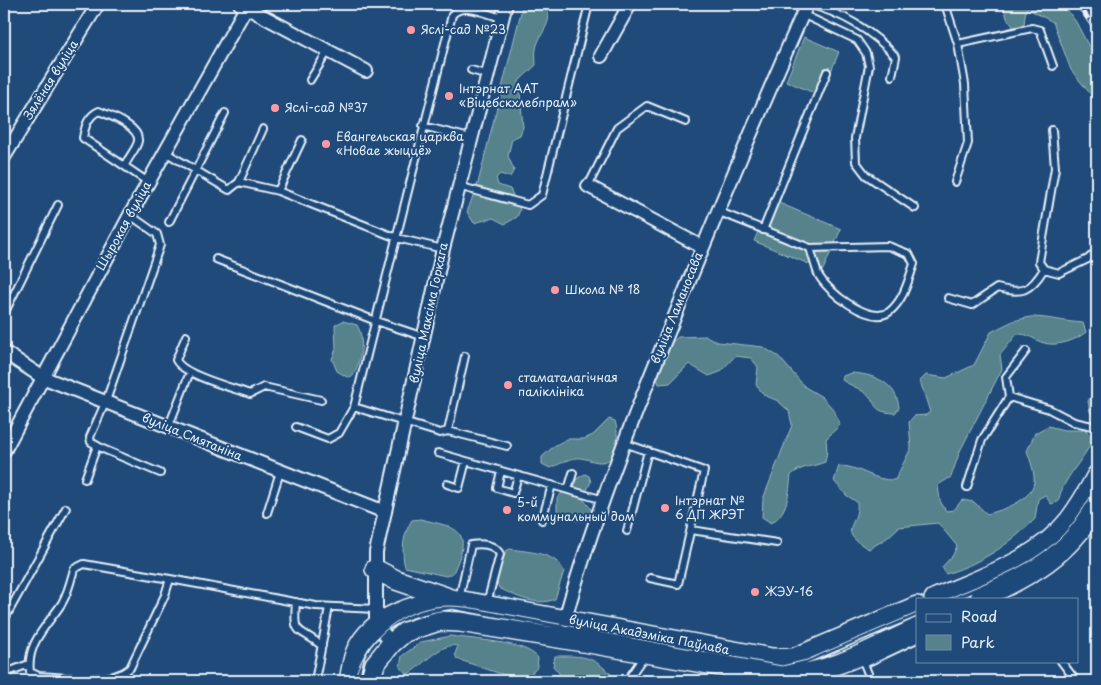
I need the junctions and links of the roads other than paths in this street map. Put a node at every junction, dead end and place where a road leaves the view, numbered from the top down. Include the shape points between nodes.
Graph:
1 (98, 4) edge
2 (506, 4) edge
3 (589, 4) edge
4 (630, 4) edge
5 (945, 4) edge
6 (245, 5) edge
7 (805, 7) edge
8 (502, 18) junction
9 (958, 44) junction
10 (328, 51) junction
11 (601, 56) dead end
12 (1053, 66) dead end
13 (471, 70) dead end
14 (366, 71) dead end
15 (827, 72) dead end
16 (488, 75) junction
17 (892, 76) dead end
18 (310, 80) dead end
19 (225, 113) dead end
20 (686, 122) dead end
21 (422, 126) junction
22 (263, 129) dead end
23 (1052, 130) dead end
24 (470, 138) junction
25 (302, 140) dead end
26 (165, 152) junction
27 (4, 157) edge
28 (125, 165) junction
29 (197, 169) junction
30 (148, 182) junction
31 (239, 182) junction
32 (955, 182) dead end
33 (458, 186) junction
34 (588, 186) joint
35 (278, 192) junction
36 (58, 205) dead end
37 (915, 208) dead end
38 (717, 211) junction
39 (130, 215) junction
40 (169, 222) dead end
41 (763, 230) junction
42 (397, 238) junction
43 (702, 247) junction
44 (810, 248) junction
45 (443, 249) junction
46 (1097, 251) edge
47 (216, 259) dead end
48 (1044, 269) junction
49 (948, 298) dead end
50 (4, 314) edge
51 (376, 322) junction
52 (186, 336) dead end
53 (426, 338) junction
54 (1026, 351) dead end
55 (4, 352) edge
56 (465, 356) dead end
57 (190, 372) junction
58 (42, 377) junction
59 (1009, 397) junction
60 (322, 400) dead end
61 (106, 401) junction
62 (354, 407) junction
63 (404, 422) junction
64 (1097, 426) edge
65 (296, 427) dead end
66 (168, 428) junction
67 (448, 431) junction
68 (624, 443) junction
69 (97, 446) junction
70 (507, 446) dead end
71 (4, 451) edge
72 (648, 452) junction
73 (438, 453) dead end
74 (466, 461) junction
75 (501, 471) junction
76 (160, 472) dead end
77 (280, 472) junction
78 (573, 473) dead end
79 (1097, 475) edge
80 (518, 476) junction
81 (85, 479) dead end
82 (447, 484) dead end
83 (552, 486) junction
84 (967, 487) dead end
85 (568, 490) junction
86 (604, 500) junction
87 (1097, 506) edge
88 (66, 508) dead end
89 (385, 512) junction
90 (267, 513) dead end
91 (542, 520) dead end
92 (691, 530) junction
93 (627, 531) dead end
94 (777, 543) dead end
95 (375, 569) junction
96 (650, 578) dead end
97 (170, 579) junction
98 (998, 586) junction
99 (939, 598) edge
100 (981, 598) edge
101 (455, 599) junction
102 (296, 602) junction
103 (486, 604) junction
104 (916, 606) edge
105 (329, 607) junction
106 (376, 617) junction
107 (565, 619) junction
108 (4, 620) edge
109 (916, 629) edge
110 (852, 634) junction
111 (560, 638) junction
112 (916, 639) edge
113 (392, 643) junction
114 (322, 646) junction
115 (646, 653) junction
116 (755, 655) junction
117 (863, 659) junction
118 (1062, 662) edge
119 (29, 664) junction
120 (795, 672) edge
121 (372, 673) edge
122 (1097, 676) edge
123 (4, 677) edge
124 (752, 677) edge
125 (315, 681) edge
126 (349, 681) edge
127 (627, 681) edge
128 (871, 681) edge
129 (1076, 681) edge
130 (1092, 681) edge

1 - 27 street, Зялёная вуліца
2 - 8 street, вуліца Максіма Горкага
3 - 33 lane via 542,195 528,205
4 - 11 street
5 - 9 lane
6 - 10 street
6 - 26 street, Шырокая вуліца
7 - 17 lane via 829,9 880,39 896,57
7 - 37 lane via 857,40 866,53 869,66 855,138 856,162 866,175
7 - 38 street, вуліца Ламаносава
8 - 16 street, вуліца Максіма Горкага
8 - 21 lane via 462,8 455,10
9 - 12 lane via 1032,28 1040,30
9 - 32 lane via 965,84 968,143
10 - 14 street
10 - 18 lane
13 - 16 lane
15 - 41 lane
16 - 24 street, вуліца Максіма Горкага
19 - 29 lane
20 - 34 lane via 647,106 616,128
21 - 24 lane
21 - 42 lane
22 - 31 lane
23 - 48 lane via 1055,168 1039,262
24 - 33 street, вуліца Максіма Горкага
25 - 35 lane
26 - 29 lane
26 - 30 street, Шырокая вуліца
28 - 28 lane via 83,138 92,114 99,111 133,129 137,135 138,142
28 - 30 lane
29 - 31 lane via 229,190
29 - 40 lane
30 - 39 street, Шырокая вуліца
31 - 35 lane
33 - 45 street, вуліца Максіма Горкага
34 - 43 street
35 - 42 lane
36 - 50 lane
38 - 41 lane
38 - 43 street, вуліца Ламаносава
39 - 58 street, Шырокая вуліца
39 - 61 lane via 157,234 160,245
41 - 44 lane
42 - 45 lane
42 - 51 lane
43 - 68 street, вуліца Ламаносава
44 - 44 lane via 819,276 837,296 870,315 888,313 904,295 914,264 909,254 888,246
45 - 53 street, вуліца Максіма Горкага
46 - 48 lane via 1059,273
47 - 51 lane
48 - 49 lane via 1036,283 1016,292 997,288 972,305
51 - 53 lane
51 - 62 lane
52 - 57 lane via 176,360 179,366
53 - 63 street, вуліца Максіма Горкага
54 - 59 lane via 1006,377
55 - 58 street, вуліца Смятаніна
56 - 67 lane
57 - 60 lane via 250,394 264,387
57 - 66 lane
58 - 61 street, вуліца Смятаніна
58 - 71 street, Шырокая вуліца
59 - 64 lane via 1049,409 1074,422
59 - 84 lane via 982,440
61 - 66 street, вуліца Смятаніна
61 - 69 lane via 90,437
62 - 63 lane
62 - 65 lane via 339,433 328,439
63 - 67 lane via 440,433
63 - 89 street, вуліца Максіма Горкага
66 - 77 street, вуліца Смятаніна
67 - 70 lane
68 - 72 lane
68 - 86 street, вуліца Ламаносава
69 - 76 lane
69 - 81 lane
72 - 92 lane via 704,471
72 - 93 lane
73 - 74 lane
74 - 75 lane
74 - 82 lane via 459,488
75 - 80 lane
75 - 80 lane via 497,488 513,492
77 - 89 street, вуліца Смятаніна
77 - 90 lane
78 - 85 lane
79 - 98 main road via 1068,521 1049,540 1019,561
80 - 83 lane
83 - 85 lane
83 - 91 lane
85 - 86 lane
86 - 107 street, вуліца Ламаносава
87 - 98 main road via 1071,543 1048,562 1026,577
88 - 108 lane
89 - 95 street, вуліца Максіма Горкага
92 - 94 lane
92 - 96 lane via 678,584
95 - 101 main road via 396,580
95 - 106 street, вуліца Максіма Горкага
97 - 102 lane
97 - 119 lane via 84,564 74,569 63,600 32,645
97 - 119 lane via 130,668 122,676 98,680 39,676 30,672
98 - 99 main road
98 - 100 main road
101 - 103 main road, вуліца Акадэміка Паўлава
101 - 103 lane via 472,545 482,544 496,548 500,554
101 - 106 main road, вуліца Акадэміка Паўлава via 426,603
102 - 105 lane
102 - 114 lane via 294,625
103 - 107 main road, вуліца Акадэміка Паўлава
104 - 110 main road, вуліца Акадэміка Паўлава
105 - 106 lane
105 - 114 lane
106 - 113 street
106 - 121 main road, вуліца Максіма Горкага
106 - 126 main road via 356,652
107 - 111 street, вуліца Ламаносава
107 - 116 main road, вуліца Акадэміка Паўлава
109 - 117 main road, вуліца Акадэміка Паўлава
110 - 117 street
110 - 120 main road, вуліца Акадэміка Паўлава
111 - 113 main road, вуліца Акадэміка Паўлава via 439,621 405,632
111 - 115 main road, вуліца Акадэміка Паўлава
112 - 117 lane
113 - 121 main road, вуліца Максіма Горкага
114 - 125 lane
115 - 124 main road, вуліца Акадэміка Паўлава
115 - 127 lane
116 - 120 main road, вуліца Акадэміка Паўлава via 772,658
116 - 124 lane
117 - 120 main road, вуліца Акадэміка Паўлава
117 - 128 lane
118 - 129 lane
119 - 123 lane via 8,672
120 - 124 main road, вуліца Акадэміка Паўлава
122 - 130 lane

